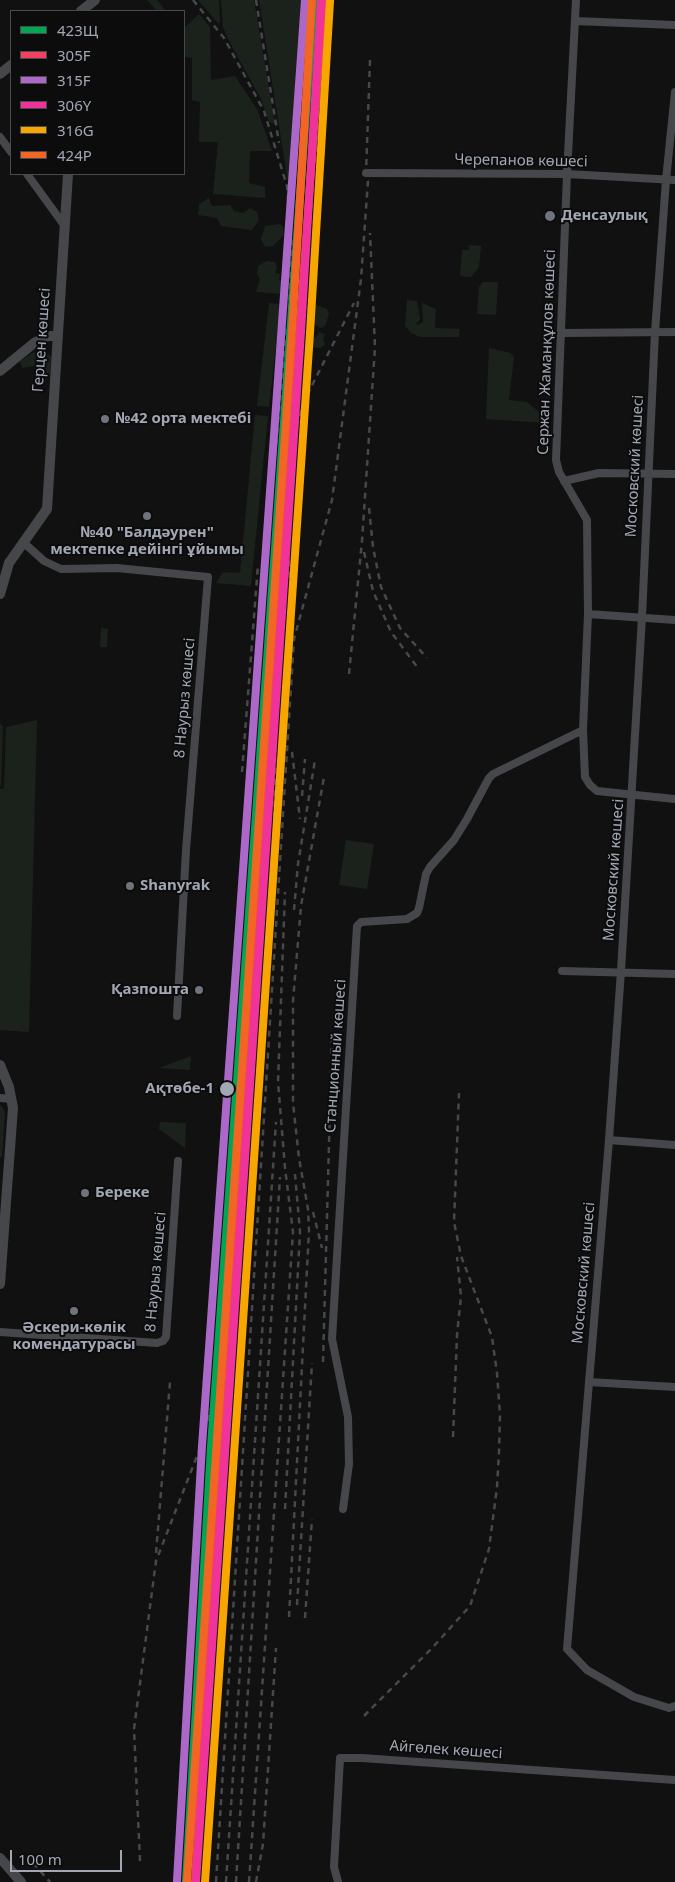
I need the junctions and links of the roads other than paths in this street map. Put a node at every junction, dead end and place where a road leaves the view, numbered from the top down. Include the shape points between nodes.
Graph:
1 (94, 0) edge
2 (576, 0) edge
3 (81, 10) edge
4 (575, 21) junction
5 (675, 24) edge
6 (10, 66) edge
7 (0, 74) edge
8 (675, 92) edge
9 (0, 136) edge
10 (10, 151) edge
11 (366, 173) dead end
12 (566, 174) junction
13 (28, 175) edge
14 (68, 175) edge
15 (666, 180) junction
16 (675, 180) edge
17 (64, 226) junction
18 (656, 332) junction
19 (675, 332) edge
20 (562, 333) junction
21 (57, 336) junction
22 (0, 371) edge
23 (648, 473) junction
24 (675, 474) edge
25 (564, 481) junction
26 (23, 542) junction
27 (0, 594) edge
28 (588, 614) junction
29 (642, 617) junction
30 (675, 620) edge
31 (582, 730) junction
32 (632, 796) junction
33 (675, 799) edge
34 (562, 970) dead end
35 (621, 971) junction
36 (675, 974) edge
37 (177, 1016) dead end
38 (1, 1070) edge
39 (0, 1098) edge
40 (12, 1099) junction
41 (609, 1140) junction
42 (675, 1145) edge
43 (178, 1161) dead end
44 (0, 1284) edge
45 (0, 1332) edge
46 (589, 1382) junction
47 (675, 1387) edge
48 (343, 1509) dead end
49 (673, 1709) edge
50 (675, 1780) edge
51 (0, 1858) edge
52 (21, 1882) edge
53 (338, 1882) edge

1 - 3 street
2 - 4 street, Сержан Жаманқұлов көшесі
4 - 5 street
4 - 12 street, Сержан Жаманқұлов көшесі
6 - 7 street
8 - 15 street, Московский көшесі
9 - 10 street
11 - 12 street, Черепанов көшесі
12 - 15 street, Черепанов көшесі
12 - 20 street, Сержан Жаманқұлов көшесі
13 - 17 street
14 - 17 street, Герцен көшесі
15 - 16 street, Черепанов көшесі
15 - 18 street, Московский көшесі
17 - 21 street, Герцен көшесі
18 - 19 street
18 - 20 street
18 - 23 street, Московский көшесі
20 - 25 street, Сержан Жаманқұлов көшесі via 556,460
21 - 22 street via 48,336 34,343
21 - 26 street, Герцен көшесі via 47,509
23 - 24 street
23 - 25 street via 599,473
23 - 29 street, Московский көшесі
25 - 28 street, Сержан Жаманқұлов көшесі via 587,520
26 - 27 street via 9,563
26 - 37 street, 8 Наурыз көшесі via 44,561 61,569 117,568 208,577 186,850
28 - 29 street
28 - 31 street, Сержан Жаманқұлов көшесі
29 - 30 street
29 - 32 street, Московский көшесі
31 - 32 street, Сержан Жаманқұлов көшесі via 585,776 590,786 597,792
31 - 48 street, Станционный көшесі via 489,778 454,840 426,874 416,913 407,918 361,922 357,926 332,1339 348,1417 349,1464
32 - 33 street
32 - 35 street, Московский көшесі
34 - 35 street
35 - 36 street
35 - 41 street, Московский көшесі
38 - 40 street
39 - 40 street
40 - 44 street
41 - 42 street
41 - 46 street, Московский көшесі
43 - 45 street, 8 Наурыз көшесі via 166,1337 163,1341
46 - 47 street
46 - 49 street, Московский көшесі via 567,1648 587,1670 634,1697
50 - 53 street, Айгөлек көшесі via 340,1758 334,1867
51 - 52 street

